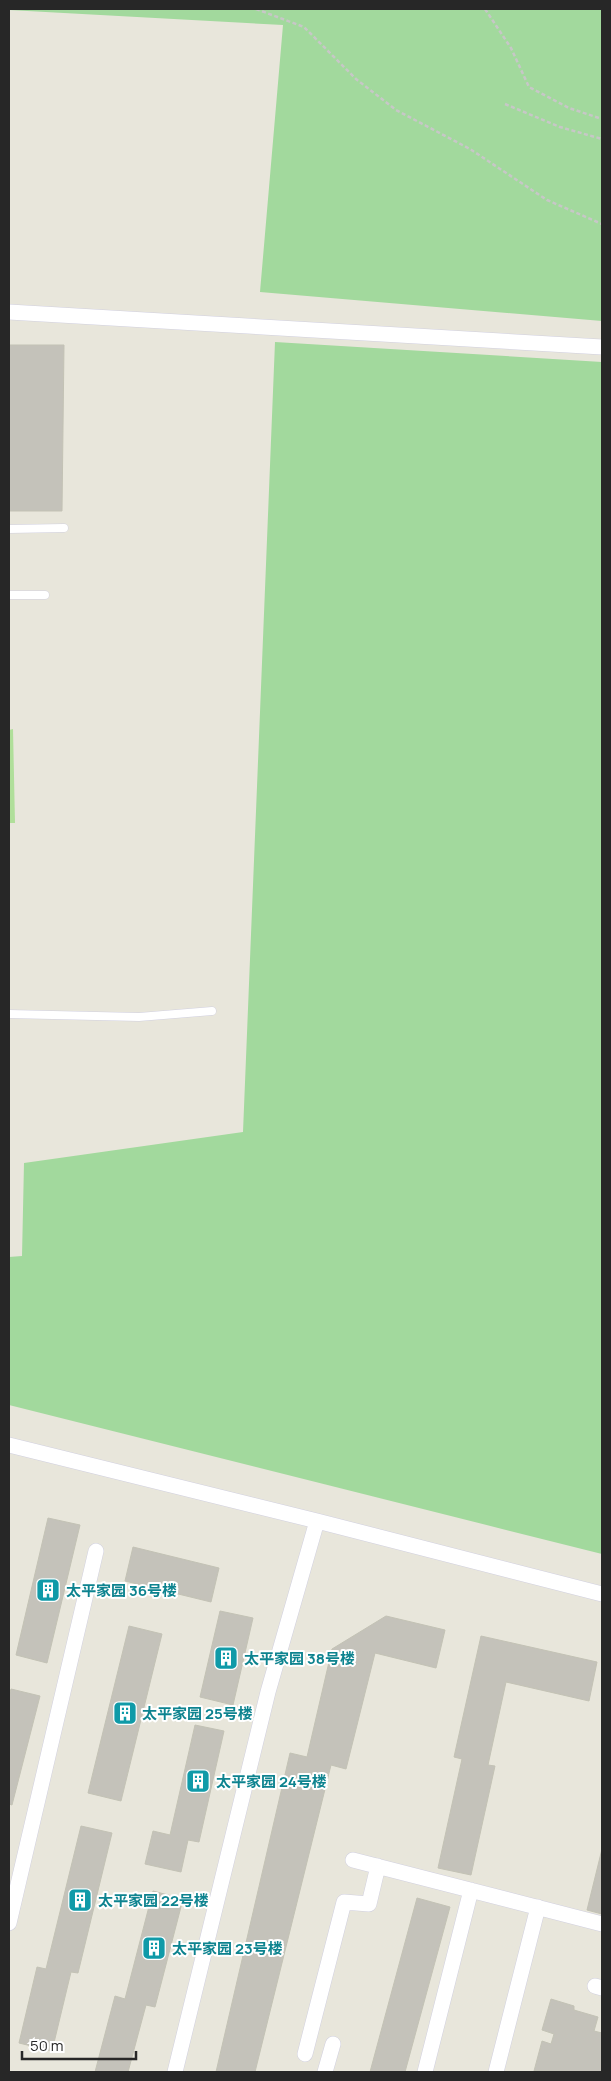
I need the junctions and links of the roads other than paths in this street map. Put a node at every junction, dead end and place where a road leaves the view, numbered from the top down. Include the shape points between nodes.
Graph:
1 (9, 312) edge
2 (602, 347) edge
3 (64, 528) dead end
4 (9, 529) edge
5 (9, 595) edge
6 (45, 595) dead end
7 (212, 1011) dead end
8 (9, 1014) edge
9 (9, 1445) edge
10 (317, 1521) junction
11 (96, 1551) dead end
12 (602, 1594) edge
13 (353, 1860) dead end
14 (378, 1866) junction
15 (471, 1890) junction
16 (538, 1907) junction
17 (9, 1923) edge
18 (602, 1924) edge
19 (333, 2044) dead end
20 (305, 2054) dead end
21 (176, 2072) edge
22 (325, 2072) edge
23 (424, 2072) edge
24 (496, 2072) edge

1 - 2 street
3 - 4 lane
5 - 6 lane
7 - 8 lane via 139,1017
9 - 10 street
10 - 12 street
10 - 21 street via 268,1692
11 - 17 street
13 - 14 street
14 - 15 street
14 - 20 street via 369,1904 344,1902
15 - 16 street
15 - 23 street
16 - 18 street
16 - 24 street
19 - 22 street

